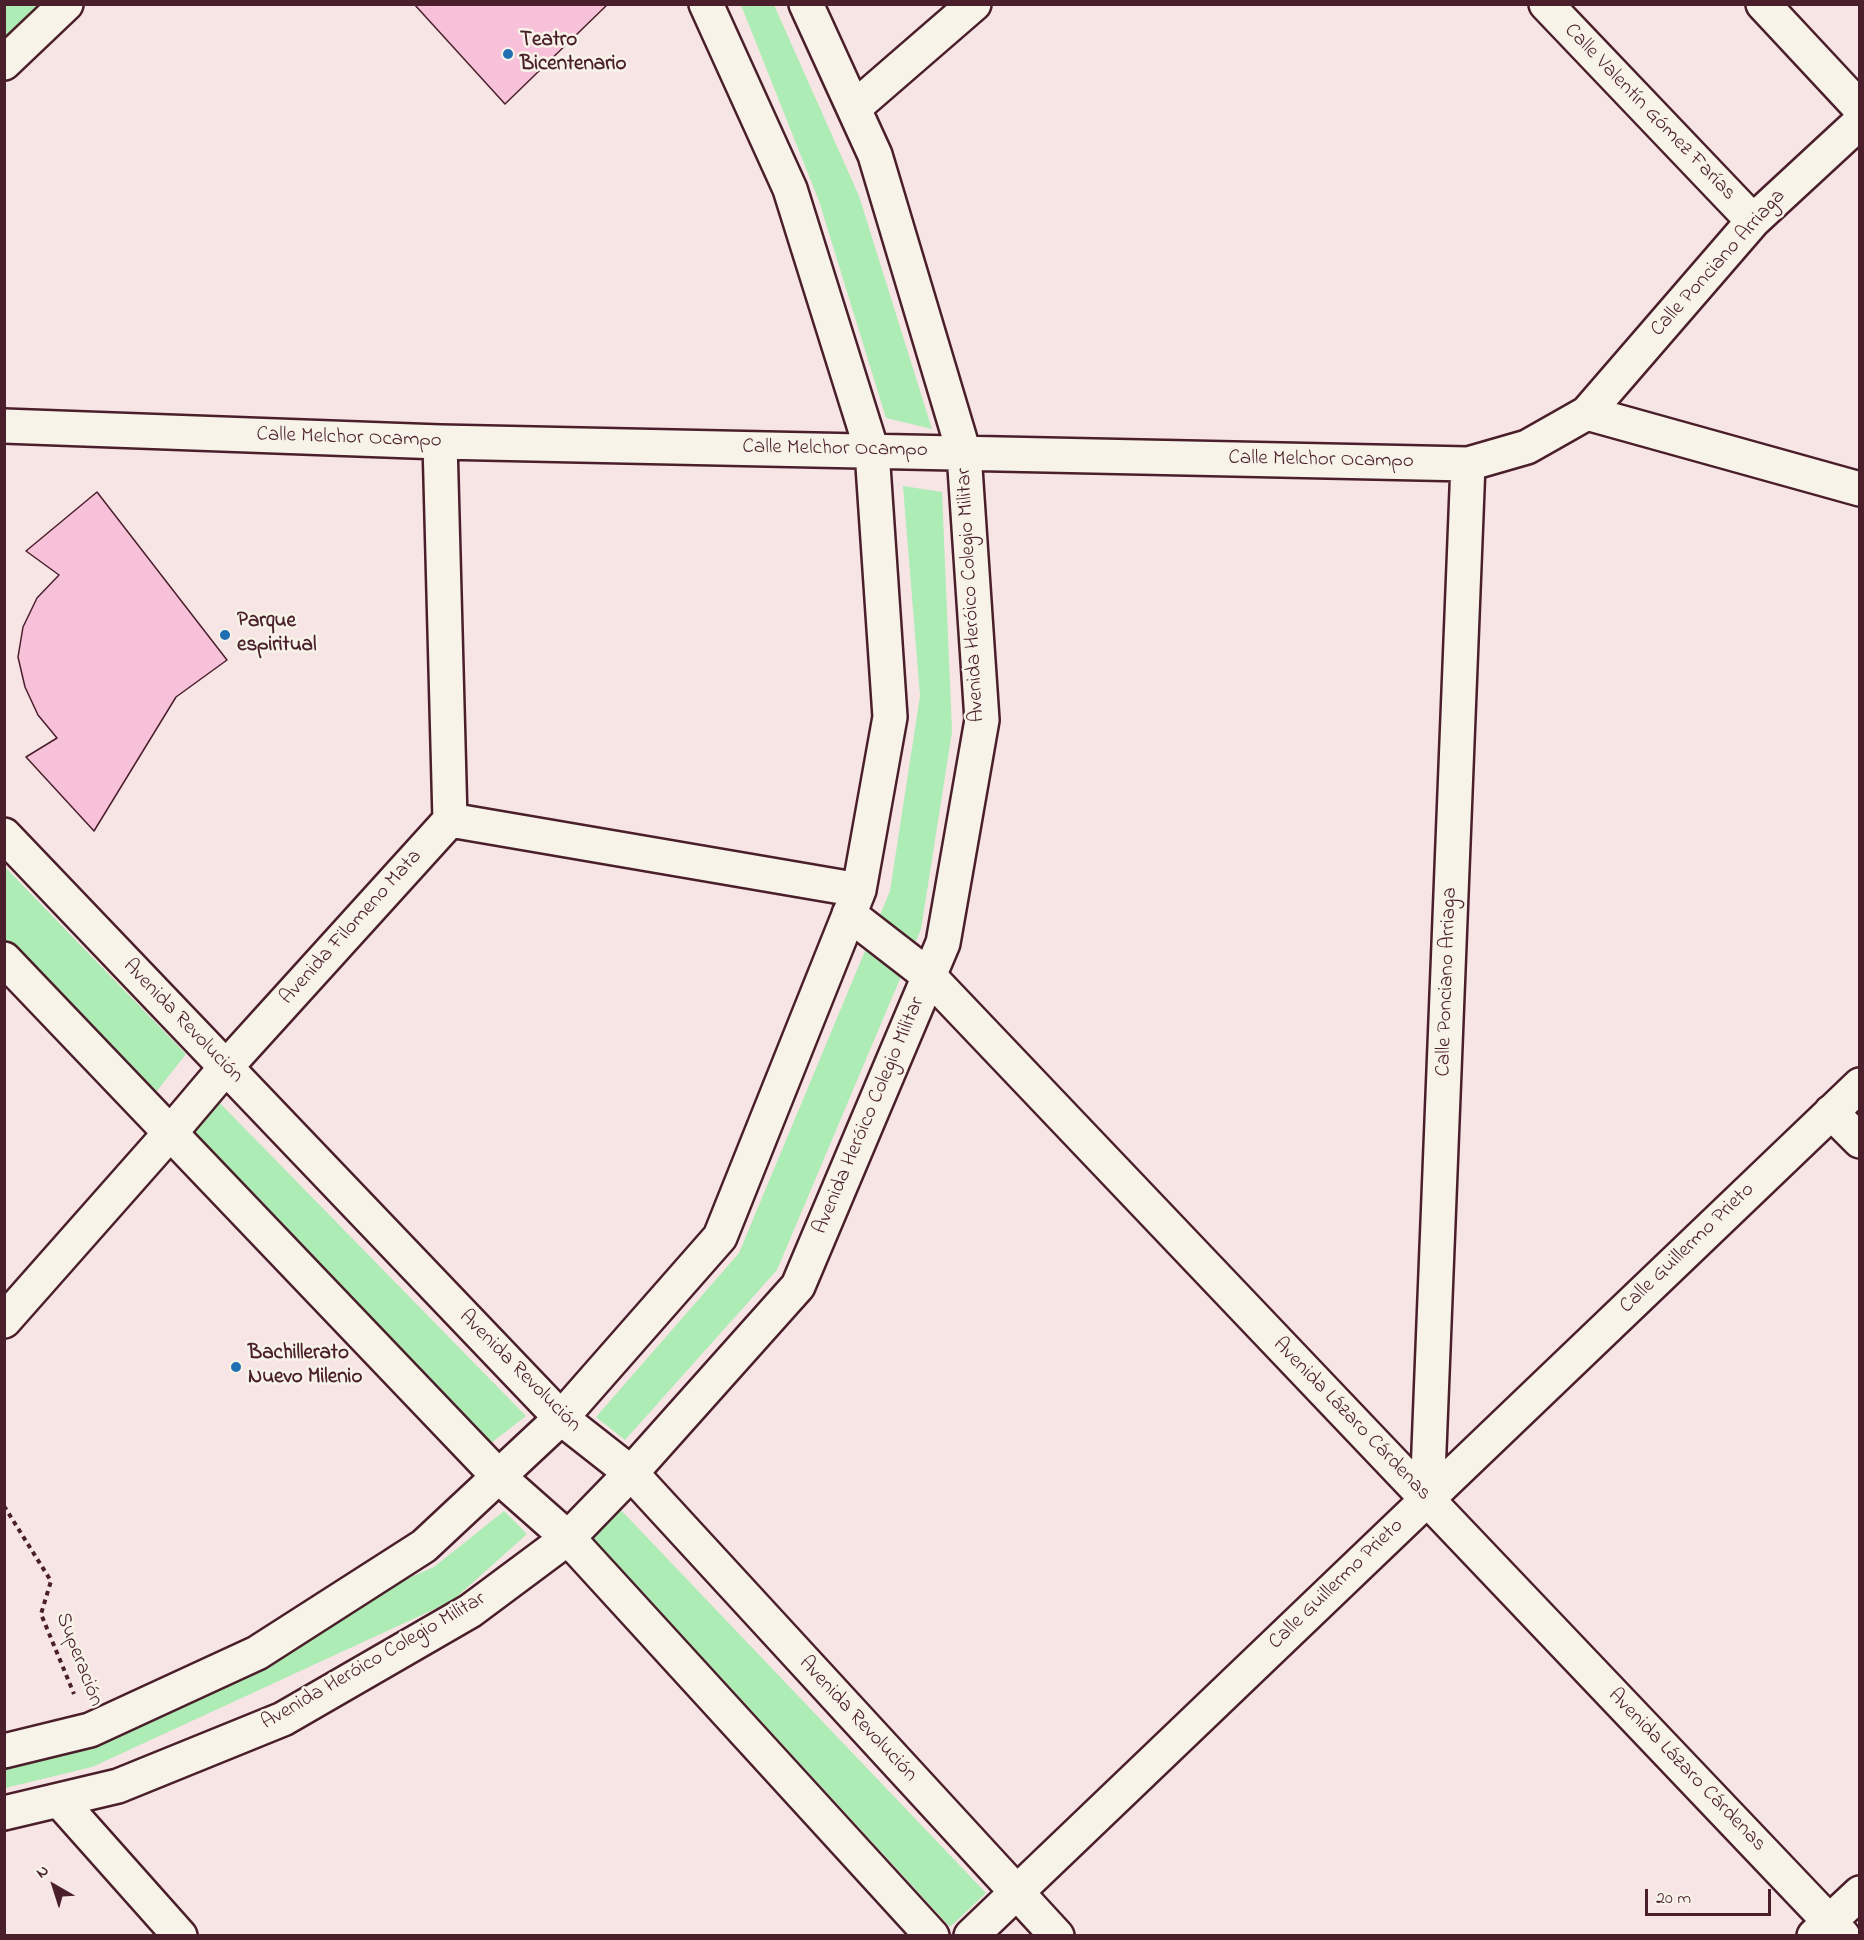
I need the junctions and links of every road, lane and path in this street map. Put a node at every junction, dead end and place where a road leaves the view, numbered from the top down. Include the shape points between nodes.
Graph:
1 (66, 4) edge
2 (706, 4) edge
3 (806, 4) edge
4 (974, 4) edge
5 (1546, 4) edge
6 (1763, 4) edge
7 (4, 63) edge
8 (854, 108) junction
9 (1860, 108) edge
10 (1860, 122) edge
11 (1753, 222) junction
12 (1587, 414) junction
13 (4, 426) edge
14 (440, 442) junction
15 (872, 451) junction
16 (964, 453) junction
17 (1468, 464) junction
18 (1860, 489) edge
19 (450, 820) junction
20 (4, 835) edge
21 (854, 902) junction
22 (4, 958) edge
23 (929, 976) junction
24 (226, 1067) junction
25 (1860, 1085) edge
26 (1831, 1112) junction
27 (171, 1132) junction
28 (1860, 1141) edge
29 (4, 1320) edge
30 (561, 1418) junction
31 (631, 1473) junction
32 (499, 1477) junction
33 (1427, 1500) junction
34 (4, 1506) edge
35 (568, 1538) junction
36 (90, 1730) junction
37 (4, 1751) edge
38 (59, 1800) junction
39 (4, 1813) edge
40 (1016, 1893) junction
41 (1860, 1893) edge
42 (1829, 1931) edge
43 (180, 1935) edge
44 (932, 1935) edge
45 (971, 1935) edge
46 (1057, 1935) edge

1 - 7 street
2 - 15 street via 790,189
3 - 8 street, Avenida Heróico Colegio Militar
4 - 8 street
5 - 11 street, Calle Valentín Gómez Farías
6 - 9 street
8 - 16 street, Avenida Heróico Colegio Militar via 875,155
10 - 11 street, Calle Ponciano Arriaga
11 - 12 street, Calle Ponciano Arriaga
12 - 17 street, Calle Melchor Ocampo via 1527,447
12 - 18 street
13 - 14 street, Calle Melchor Ocampo
14 - 15 street, Calle Melchor Ocampo
14 - 19 street
15 - 16 street, Calle Melchor Ocampo
15 - 21 street via 890,717
16 - 17 street, Calle Melchor Ocampo
16 - 23 street, Avenida Heróico Colegio Militar via 982,720 943,943
17 - 33 street, Calle Ponciano Arriaga
19 - 21 street
19 - 24 street, Avenida Filomeno Mata
20 - 24 street, Avenida Revolución
21 - 23 street, Avenida Lázaro Cárdenas
21 - 30 street via 720,1237
22 - 27 street
23 - 31 street, Avenida Heróico Colegio Militar via 798,1286
23 - 33 street, Avenida Lázaro Cárdenas
24 - 27 street, Avenida Filomeno Mata
24 - 30 street, Avenida Revolución
25 - 26 street, Calle Guillermo Prieto
26 - 28 street
26 - 33 street, Calle Guillermo Prieto
27 - 29 street, Avenida Filomeno Mata
27 - 32 street
30 - 31 street, Avenida Revolución
30 - 32 street
31 - 35 street, Avenida Heróico Colegio Militar
31 - 40 street, Avenida Revolución
32 - 35 street
32 - 36 street via 424,1546 257,1653
33 - 40 street, Calle Guillermo Prieto
33 - 42 street, Avenida Lázaro Cárdenas
34 - 36 path, Superación via 51,1581 41,1614
35 - 38 street, Avenida Heróico Colegio Militar via 470,1611 283,1719 118,1786
35 - 44 street
36 - 37 street
38 - 39 street, Avenida Heróico Colegio Militar
38 - 43 street
40 - 45 street, Calle Guillermo Prieto
40 - 46 street, Avenida Revolución
41 - 42 street

